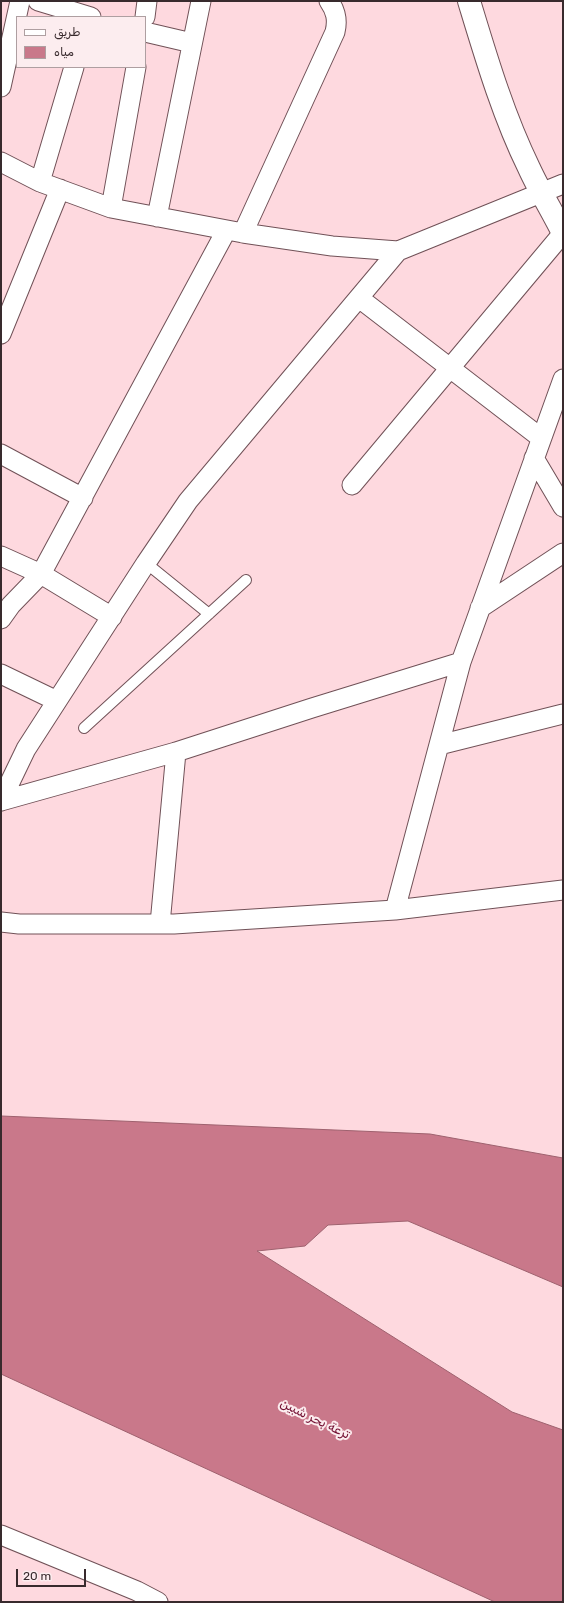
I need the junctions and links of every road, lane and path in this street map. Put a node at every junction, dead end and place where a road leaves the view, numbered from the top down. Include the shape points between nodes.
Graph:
1 (20, 1) edge
2 (38, 1) edge
3 (148, 1) edge
4 (201, 1) edge
5 (329, 1) edge
6 (470, 1) edge
7 (17, 16) edge
8 (87, 16) edge
9 (145, 16) edge
10 (16, 19) edge
11 (146, 32) edge
12 (192, 43) junction
13 (74, 68) edge
14 (136, 68) edge
15 (1, 87) edge
16 (1, 162) edge
17 (40, 182) junction
18 (563, 184) edge
19 (60, 189) junction
20 (542, 194) junction
21 (111, 208) junction
22 (157, 217) junction
23 (235, 232) junction
24 (563, 233) edge
25 (398, 251) junction
26 (359, 298) junction
27 (1, 334) edge
28 (450, 368) junction
29 (563, 379) edge
30 (541, 438) junction
31 (1, 454) edge
32 (534, 458) junction
33 (352, 485) dead end
34 (83, 498) junction
35 (563, 507) edge
36 (563, 553) edge
37 (1, 556) edge
38 (146, 563) junction
39 (41, 574) junction
40 (246, 580) dead end
41 (480, 608) junction
42 (209, 614) junction
43 (112, 617) junction
44 (1, 618) edge
45 (461, 662) junction
46 (1, 674) edge
47 (58, 701) junction
48 (563, 714) edge
49 (84, 728) dead end
50 (439, 745) junction
51 (176, 752) junction
52 (1, 801) edge
53 (563, 890) edge
54 (395, 910) junction
55 (1, 922) edge
56 (160, 924) junction
57 (1, 1535) edge
58 (158, 1602) edge

1 - 7 street
2 - 8 street
3 - 9 street
4 - 12 street
5 - 23 street via 334,8 337,23 335,32
6 - 20 street via 505,110
10 - 15 street
11 - 12 street
12 - 22 street
13 - 17 street
14 - 21 street
16 - 17 street
17 - 19 street
18 - 20 street
19 - 21 street
19 - 27 street
20 - 24 street
20 - 25 street
21 - 22 street
22 - 23 street
23 - 25 street via 332,246
23 - 34 street
24 - 28 street
25 - 26 street
26 - 28 street
26 - 38 street via 188,501
28 - 30 street
28 - 33 street
29 - 30 street
30 - 32 street
31 - 34 street
32 - 35 street
32 - 41 street
34 - 39 street
36 - 41 street
37 - 39 street
38 - 42 lane
38 - 43 street
39 - 43 street
39 - 44 street
40 - 42 lane
41 - 45 street
42 - 49 lane
43 - 47 street
45 - 50 street
45 - 51 street
46 - 47 street
47 - 52 street via 26,749
48 - 50 street
50 - 54 street
51 - 52 street
51 - 56 street
53 - 54 street
54 - 56 street
55 - 56 street
57 - 58 street

